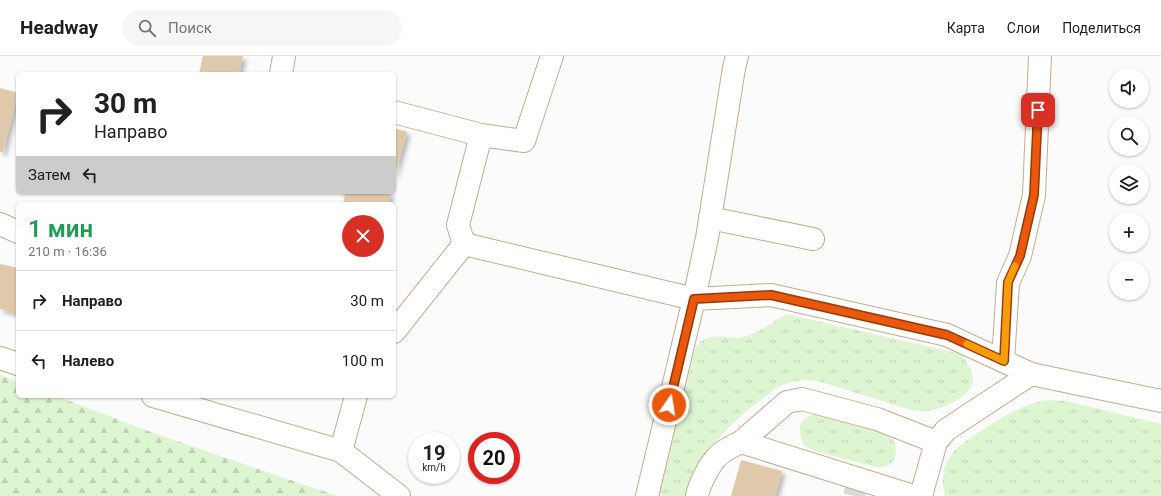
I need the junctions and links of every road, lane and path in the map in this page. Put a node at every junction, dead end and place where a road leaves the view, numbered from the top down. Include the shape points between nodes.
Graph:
1 (284, 56) edge
2 (552, 56) edge
3 (738, 56) edge
4 (1040, 56) edge
5 (281, 72) edge
6 (396, 113) edge
7 (481, 135) junction
8 (710, 218) junction
9 (0, 224) edge
10 (16, 231) edge
11 (813, 239) dead end
12 (464, 244) junction
13 (694, 299) junction
14 (396, 329) edge
15 (0, 358) edge
16 (1004, 361) junction
17 (16, 363) edge
18 (1031, 374) junction
19 (160, 398) edge
20 (355, 398) edge
21 (1161, 401) edge
22 (741, 442) junction
23 (936, 442) junction
24 (341, 451) junction
25 (399, 496) edge
26 (647, 496) edge
27 (696, 496) edge
28 (913, 496) edge
29 (921, 496) edge

1 - 5 lane
2 - 7 lane via 524,141
3 - 8 lane
4 - 16 lane via 1034,195 1020,256 1008,282
6 - 7 lane
7 - 12 lane via 458,225
8 - 11 lane
8 - 13 lane
9 - 10 lane
12 - 13 lane
12 - 14 lane
13 - 16 lane via 771,295 947,335
13 - 26 lane
15 - 17 lane
16 - 18 lane
18 - 21 lane
18 - 23 lane via 946,430
19 - 24 lane
20 - 24 lane
22 - 23 lane via 787,402 802,399 877,420
22 - 27 lane via 716,457
22 - 28 lane
23 - 29 lane
24 - 25 lane

